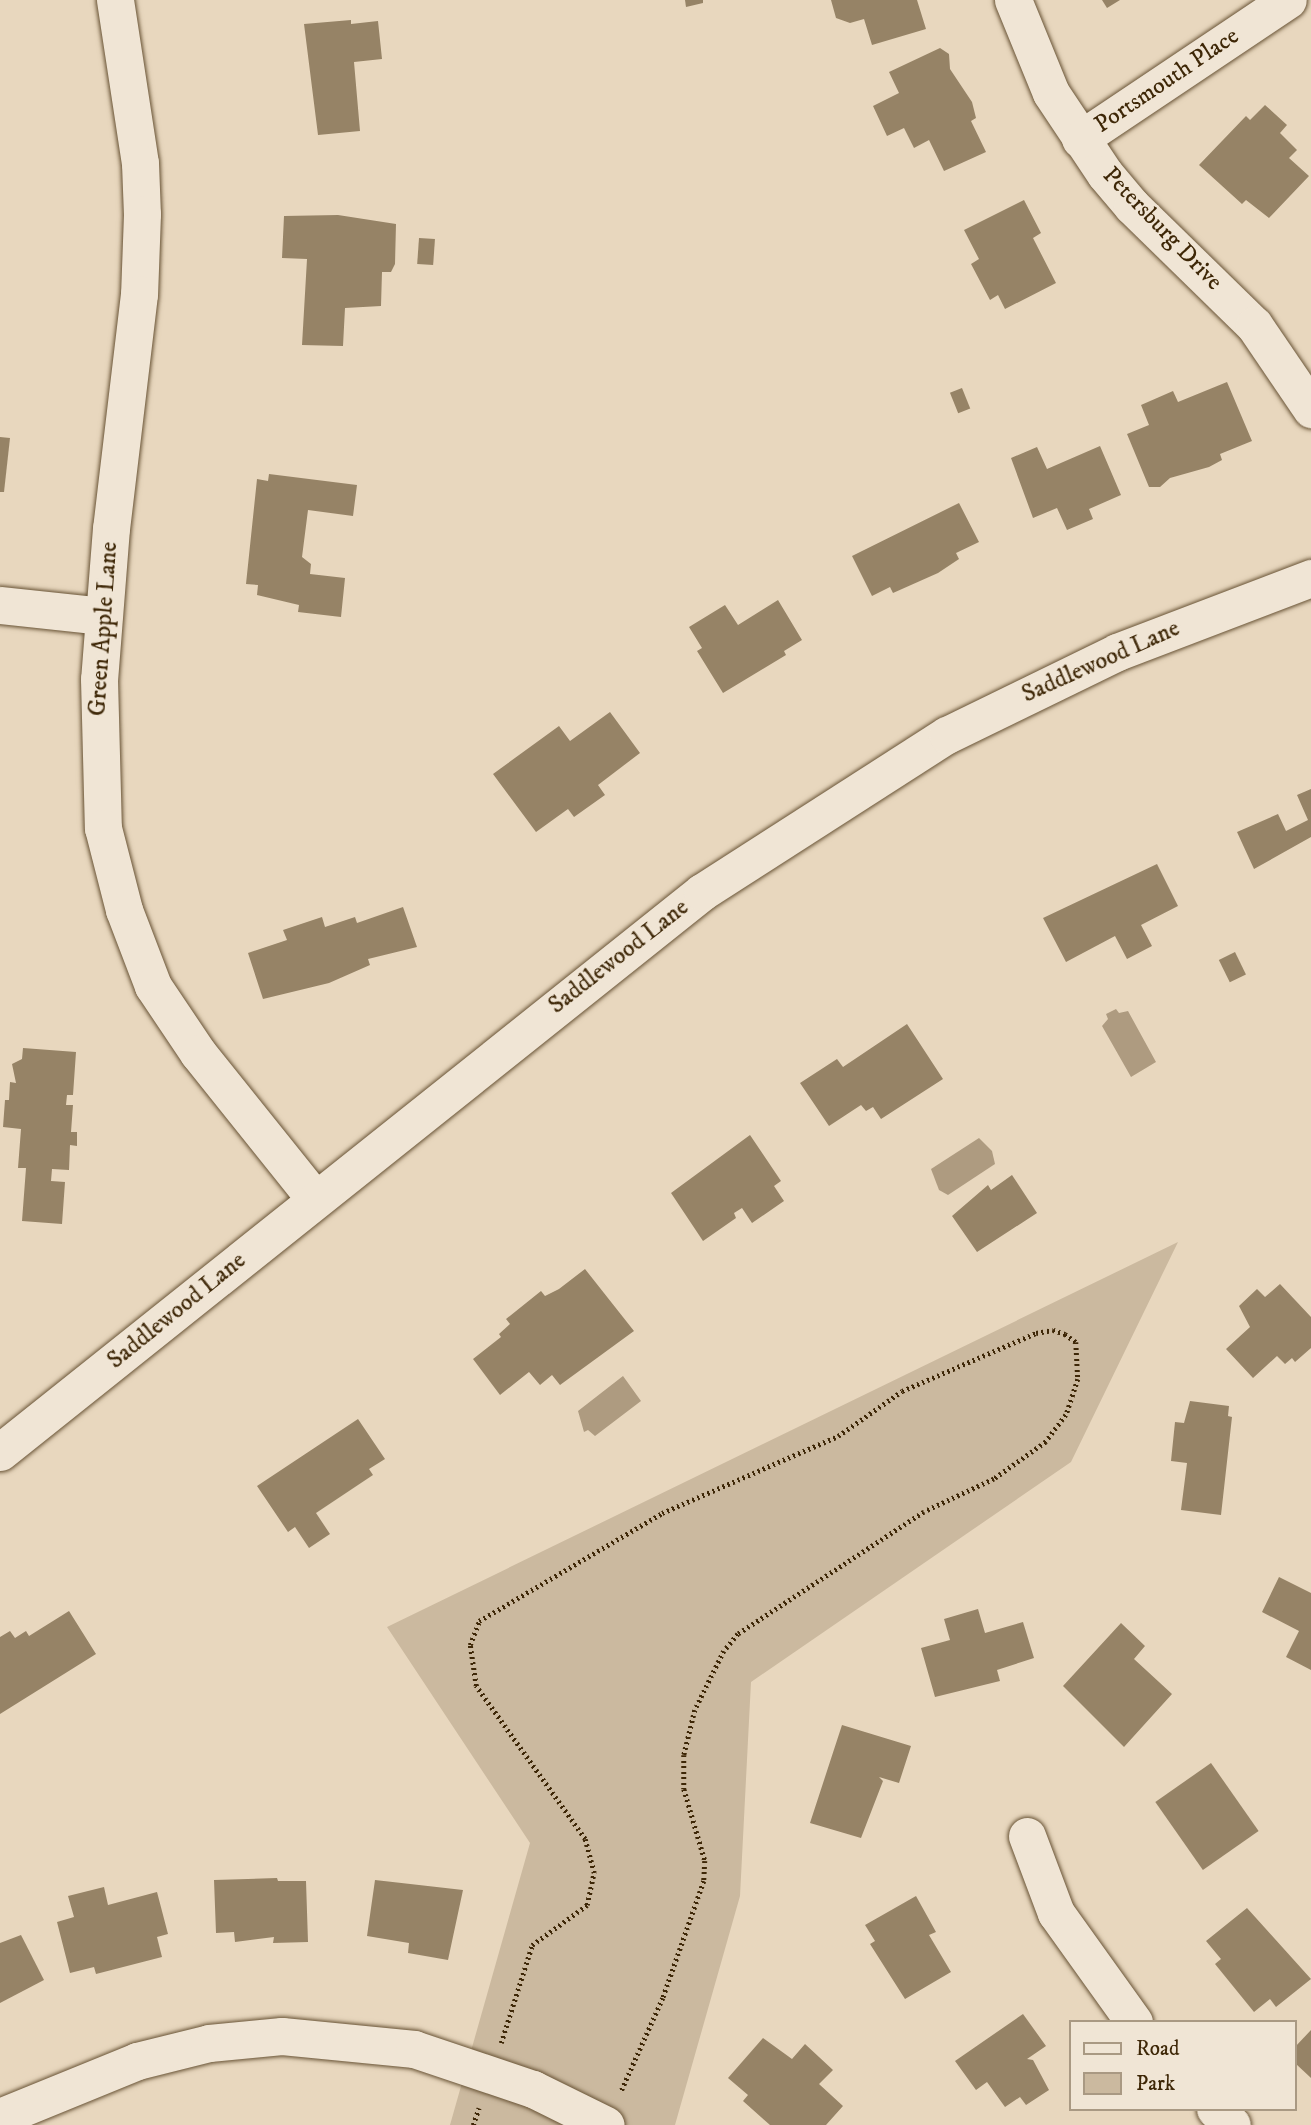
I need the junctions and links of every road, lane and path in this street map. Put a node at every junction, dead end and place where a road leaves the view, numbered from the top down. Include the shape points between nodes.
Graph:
1 (115, 0) edge
2 (1013, 0) edge
3 (1288, 0) edge
4 (1080, 139) junction
5 (1311, 409) edge
6 (1311, 578) edge
7 (0, 605) edge
8 (103, 616) junction
9 (314, 1198) junction
10 (0, 1452) edge
11 (1027, 1836) dead end
12 (1133, 2020) edge
13 (491, 2074) junction
14 (1217, 2111) edge
15 (611, 2114) edge
16 (0, 2118) edge
17 (1232, 2125) edge

1 - 8 street, Green Apple Lane via 140,163 142,246
2 - 4 street, Petersburg Drive via 1034,58
3 - 4 street, Portsmouth Place
4 - 5 street, Petersburg Drive via 1132,206 1254,325
6 - 9 street, Saddlewood Lane via 1117,652 947,735 867,783 702,892
7 - 8 street
8 - 9 street, Green Apple Lane via 97,739 103,828 143,966 198,1053
9 - 10 street, Saddlewood Lane
11 - 12 street via 1056,1913
13 - 15 street
13 - 15 path via 532,1945 587,1905 594,1873 585,1839 476,1686 470,1645 479,1621 662,1513 838,1436 902,1391 1036,1333 1053,1330 1065,1334 1076,1342 1078,1379 1066,1415 1046,1443 994,1479 924,1511 738,1634 724,1651 695,1710 684,1755 684,1788 705,1861 704,1881 663,1998
13 - 16 street via 377,2043 318,2037 244,2038 174,2051 102,2072
14 - 17 street

